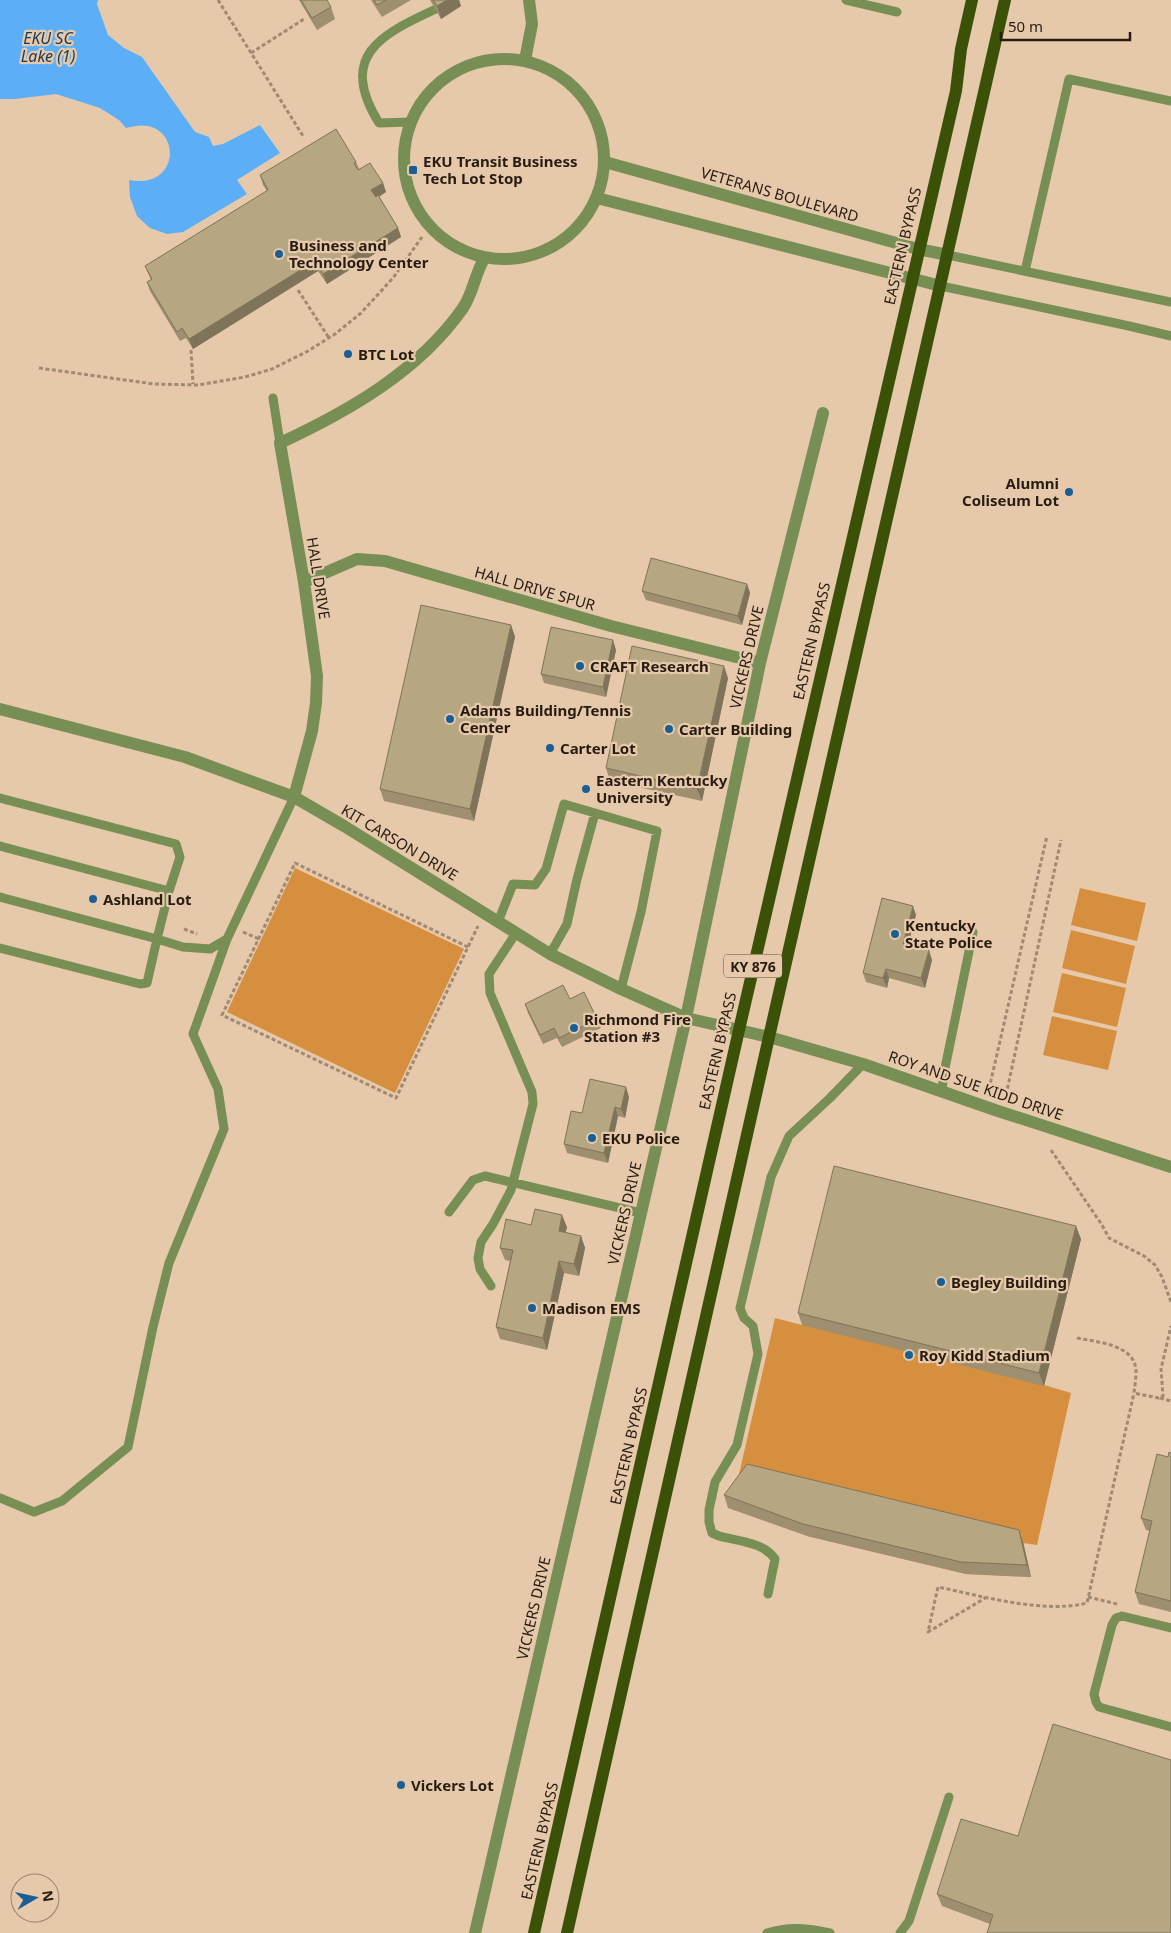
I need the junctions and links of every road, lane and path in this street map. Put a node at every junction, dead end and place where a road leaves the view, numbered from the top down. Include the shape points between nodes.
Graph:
1 (218, 0) edge
2 (529, 0) edge
3 (846, 0) edge
4 (972, 0) edge
5 (1005, 0) edge
6 (436, 9) edge
7 (898, 12) dead end
8 (304, 19) edge
9 (251, 53) junction
10 (525, 60) junction
11 (1171, 101) edge
12 (411, 122) junction
13 (303, 136) dead end
14 (605, 162) junction
15 (597, 198) junction
16 (422, 237) dead end
17 (918, 249) junction
18 (948, 255) junction
19 (484, 258) junction
20 (1025, 272) junction
21 (911, 280) junction
22 (941, 286) junction
23 (298, 290) dead end
24 (1171, 302) edge
25 (1171, 336) edge
26 (329, 338) junction
27 (191, 350) edge
28 (39, 368) dead end
29 (193, 384) junction
30 (273, 398) dead end
31 (822, 413) dead end
32 (280, 443) junction
33 (304, 582) junction
34 (760, 663) junction
35 (0, 709) edge
36 (294, 797) junction
37 (0, 798) edge
38 (596, 813) junction
39 (1047, 836) dead end
40 (1061, 840) dead end
41 (0, 846) edge
42 (169, 891) junction
43 (0, 897) edge
44 (498, 922) junction
45 (479, 923) dead end
46 (972, 932) dead end
47 (516, 933) junction
48 (157, 939) junction
49 (227, 939) junction
50 (468, 947) junction
51 (0, 948) edge
52 (550, 954) junction
53 (621, 989) junction
54 (686, 1018) junction
55 (739, 1030) junction
56 (769, 1037) junction
57 (863, 1064) junction
58 (989, 1089) dead end
59 (942, 1090) junction
60 (1006, 1095) dead end
61 (1051, 1150) dead end
62 (1171, 1167) edge
63 (513, 1182) junction
64 (449, 1212) dead end
65 (641, 1213) junction
66 (491, 1286) dead end
67 (1171, 1302) edge
68 (1171, 1326) edge
69 (1077, 1338) dead end
70 (1134, 1393) junction
71 (1160, 1398) junction
72 (1171, 1401) edge
73 (0, 1498) edge
74 (768, 1594) dead end
75 (987, 1597) junction
76 (1171, 1628) edge
77 (1171, 1727) edge
78 (949, 1797) dead end
79 (475, 1933) edge
80 (534, 1933) edge
81 (567, 1933) edge
82 (768, 1933) edge
83 (830, 1933) edge
84 (900, 1933) edge

1 - 9 path
2 - 10 street via 532,24
3 - 7 lane
4 - 17 main road, EASTERN BYPASS / KY 876 via 956,90
5 - 18 main road, KY 876
6 - 12 lane via 399,26 370,50 363,69 363,91 379,123
8 - 9 path
9 - 13 path
10 - 12 street via 494,59 464,67 438,84
10 - 14 street via 551,70 574,86 591,108 602,134
11 - 20 lane via 1069,79
12 - 19 street via 404,148 405,176 414,203 430,227 452,245
14 - 15 street
14 - 17 street, VETERANS BOULEVARD
15 - 19 street via 577,229 548,250 514,260
15 - 21 street
16 - 26 path via 374,299
17 - 18 street, VETERANS BOULEVARD
17 - 21 main road, EASTERN BYPASS / KY 876
18 - 20 lane
18 - 22 main road, KY 876
19 - 32 street via 462,308 415,360 342,412
20 - 24 lane
21 - 22 street
21 - 55 main road, EASTERN BYPASS / KY 876
22 - 25 lane
22 - 56 main road, KY 876
23 - 26 path
26 - 29 path via 272,369 245,377
27 - 29 path
28 - 29 path via 154,384
30 - 32 lane
31 - 34 street, VICKERS DRIVE
32 - 33 street, HALL DRIVE
33 - 34 street, HALL DRIVE SPUR via 357,559 385,561 611,626
33 - 36 street, HALL DRIVE via 317,690 312,731
34 - 54 street, VICKERS DRIVE
35 - 36 street, KIT CARSON DRIVE via 185,757
36 - 44 street, KIT CARSON DRIVE
36 - 49 lane, HALL DRIVE
37 - 42 lane via 176,844 180,857
38 - 44 lane via 564,804 546,869 535,885 513,884
38 - 52 lane via 568,924
38 - 53 lane via 657,830 641,912
39 - 58 path
40 - 60 path
41 - 42 lane
42 - 48 lane
43 - 48 lane
44 - 47 street, KIT CARSON DRIVE
45 - 50 path
46 - 59 lane
47 - 52 street, KIT CARSON DRIVE
47 - 63 lane via 489,974 488,981 490,993 532,1092
48 - 49 lane via 183,947 210,949
48 - 51 lane via 150,976 147,982 140,984
49 - 73 lane, HALL DRIVE via 194,1034 218,1090 224,1129 169,1263 128,1447 62,1501 34,1512
50 - 50 path via 396,1098 268,1034 222,1015 295,863
52 - 53 street, KIT CARSON DRIVE
53 - 54 street, KIT CARSON DRIVE
54 - 55 street, KIT CARSON DRIVE
54 - 65 street, VICKERS DRIVE
55 - 56 street, KIT CARSON DRIVE
55 - 80 main road, EASTERN BYPASS / KY 876
56 - 57 street, ROY AND SUE KIDD DRIVE
56 - 81 main road, KY 876
57 - 59 street, ROY AND SUE KIDD DRIVE
57 - 74 lane via 788,1136 771,1177 740,1308 744,1318 754,1326 758,1354 737,1446 715,1482 709,1522 712,1533 763,1548 771,1554 775,1559
59 - 62 street, ROY AND SUE KIDD DRIVE
61 - 67 path via 1109,1238 1155,1265
63 - 64 lane via 479,1177 473,1180
63 - 65 lane
63 - 66 lane via 493,1224 480,1242 480,1269
65 - 79 street, VICKERS DRIVE
68 - 71 path via 1161,1369 1163,1396
69 - 70 path via 1118,1348 1127,1354 1136,1370
70 - 71 path
70 - 75 path via 1087,1603 1051,1606
71 - 72 path
75 - 75 path via 938,1587 928,1632 970,1607
76 - 77 lane via 1122,1616 1116,1618 1094,1694 1099,1707
78 - 84 lane via 909,1921
82 - 83 lane via 792,1928

